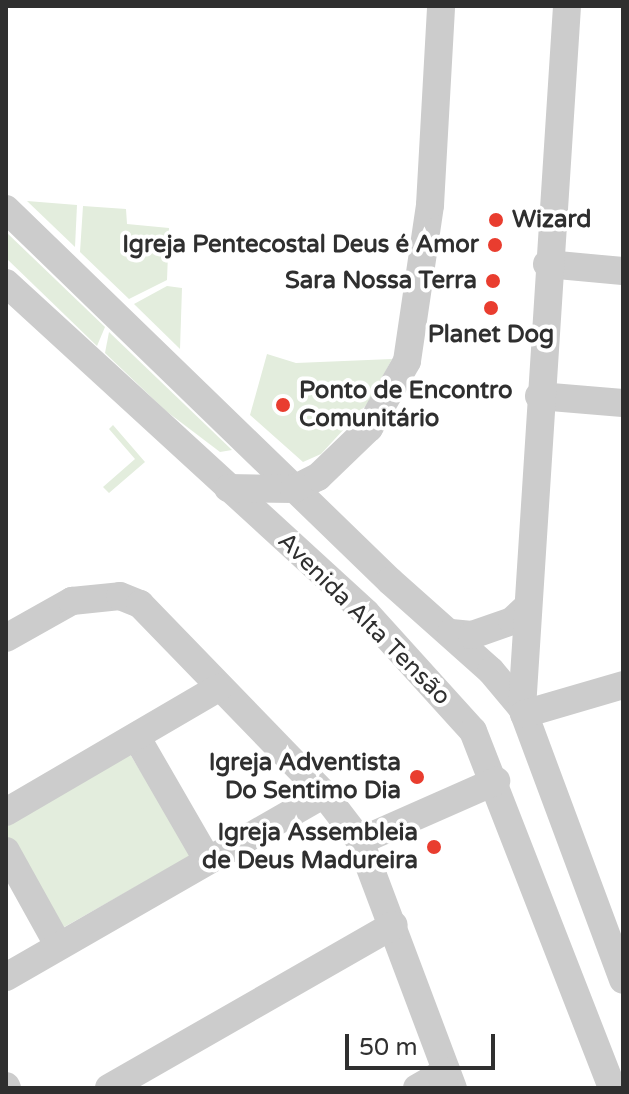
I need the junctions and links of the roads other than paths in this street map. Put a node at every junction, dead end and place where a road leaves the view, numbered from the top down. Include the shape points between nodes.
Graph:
1 (441, 6) edge
2 (567, 6) edge
3 (6, 209) edge
4 (547, 264) junction
5 (623, 271) edge
6 (6, 284) edge
7 (539, 396) junction
8 (623, 403) edge
9 (243, 437) junction
10 (218, 479) junction
11 (294, 489) junction
12 (390, 581) junction
13 (527, 607) junction
14 (366, 613) junction
15 (451, 633) junction
16 (6, 638) edge
17 (623, 685) edge
18 (218, 688) junction
19 (523, 711) junction
20 (137, 738) junction
21 (496, 781) junction
22 (324, 794) junction
23 (6, 812) edge
24 (360, 841) junction
25 (6, 851) edge
26 (207, 859) junction
27 (394, 925) junction
28 (58, 945) junction
29 (6, 977) edge
30 (623, 980) edge
31 (450, 1080) edge
32 (613, 1087) edge
33 (109, 1088) edge
34 (417, 1088) edge

1 - 11 street via 430,205 407,361 369,428 318,477
2 - 4 street
3 - 9 street, Avenida Alta Tensão
4 - 5 street
4 - 7 street
6 - 10 street, Avenida Alta Tensão
7 - 8 street
7 - 13 street
9 - 10 street via 239,455 221,468
9 - 11 street, Avenida Alta Tensão
10 - 11 street
10 - 14 street, Avenida Alta Tensão
11 - 12 street, Avenida Alta Tensão
12 - 14 street via 368,588
12 - 15 street, Avenida Alta Tensão
13 - 15 street via 512,621 472,635
13 - 19 street
14 - 21 street, Avenida Alta Tensão via 473,731
15 - 19 street, Avenida Alta Tensão
16 - 18 street via 72,601 120,596 140,604
17 - 19 street
18 - 20 street
18 - 22 street
19 - 30 street, Avenida Alta Tensão
20 - 23 street
20 - 26 street
21 - 24 street
21 - 32 street, Avenida Alta Tensão
22 - 24 street
22 - 26 street
24 - 27 street
25 - 28 street
26 - 28 street
27 - 31 street
27 - 33 street
28 - 29 street
31 - 34 street

